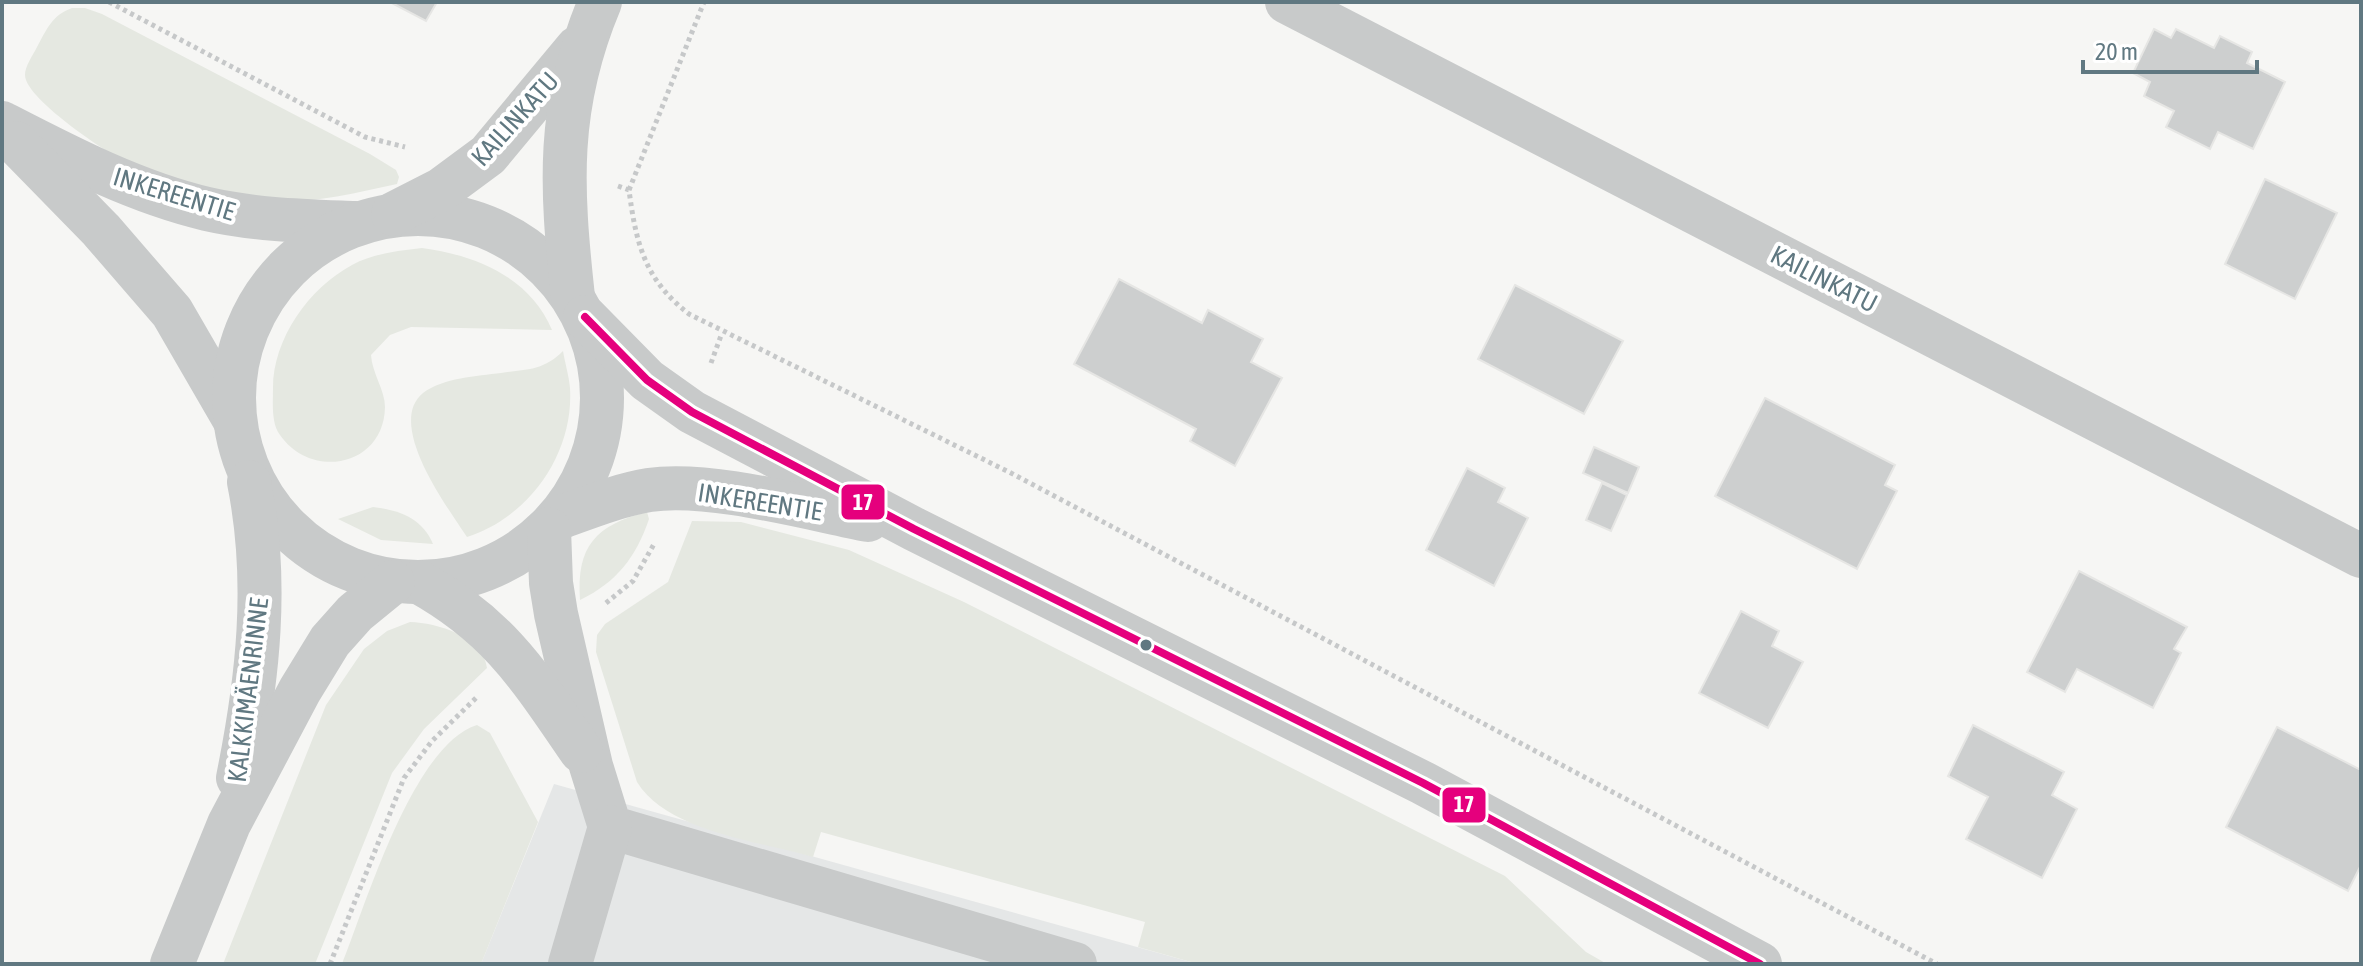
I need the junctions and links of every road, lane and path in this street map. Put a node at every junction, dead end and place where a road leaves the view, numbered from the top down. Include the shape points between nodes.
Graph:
1 (109, 2) edge
2 (704, 2) edge
3 (1287, 2) edge
4 (593, 19) edge
5 (2, 126) edge
6 (416, 148) dead end
7 (562, 166) junction
8 (629, 190) junction
9 (374, 219) junction
10 (579, 307) junction
11 (234, 419) junction
12 (245, 462) junction
13 (555, 523) junction
14 (914, 529) junction
15 (2361, 556) edge
16 (406, 582) junction
17 (591, 766) junction
18 (229, 824) junction
19 (610, 827) junction
20 (172, 964) edge
21 (570, 964) edge
22 (1075, 964) edge
23 (1760, 964) edge
24 (1937, 964) edge

1 - 6 path via 365,137
2 - 8 path
3 - 15 street, KAILINKATU
4 - 7 street, KAILINKATU via 564,131
4 - 9 street, KAILINKATU via 488,155 442,189
5 - 9 street, INKEREENTIE via 86,166 205,209 256,217
5 - 11 street, INKEREENTIE via 172,312
7 - 8 path
7 - 10 street, KAILINKATU
8 - 24 path via 633,221 653,279 665,296 700,321 1009,472
9 - 10 street, INKEREENTIE via 427,213 477,222 522,245 558,277
9 - 11 street, KAILINKATU via 316,244 281,274 254,311 237,362
10 - 13 street via 602,378 598,442 584,481
10 - 14 street, INKEREENTIE via 671,400
11 - 12 street
12 - 16 street via 265,501 292,533 325,559 358,573
12 - 18 street, KALKKIMÄENRINNE via 257,524 260,631
13 - 14 street, INKEREENTIE via 649,490 671,489 743,495
13 - 16 street via 495,567 445,581
13 - 17 street via 551,583
14 - 23 street, INKEREENTIE via 1423,783
16 - 17 street via 460,605 521,665
16 - 18 street, KALKKIMÄENRINNE via 355,613 330,641
17 - 19 street
18 - 20 street, KALKKIMÄENRINNE
19 - 21 street
19 - 22 street

